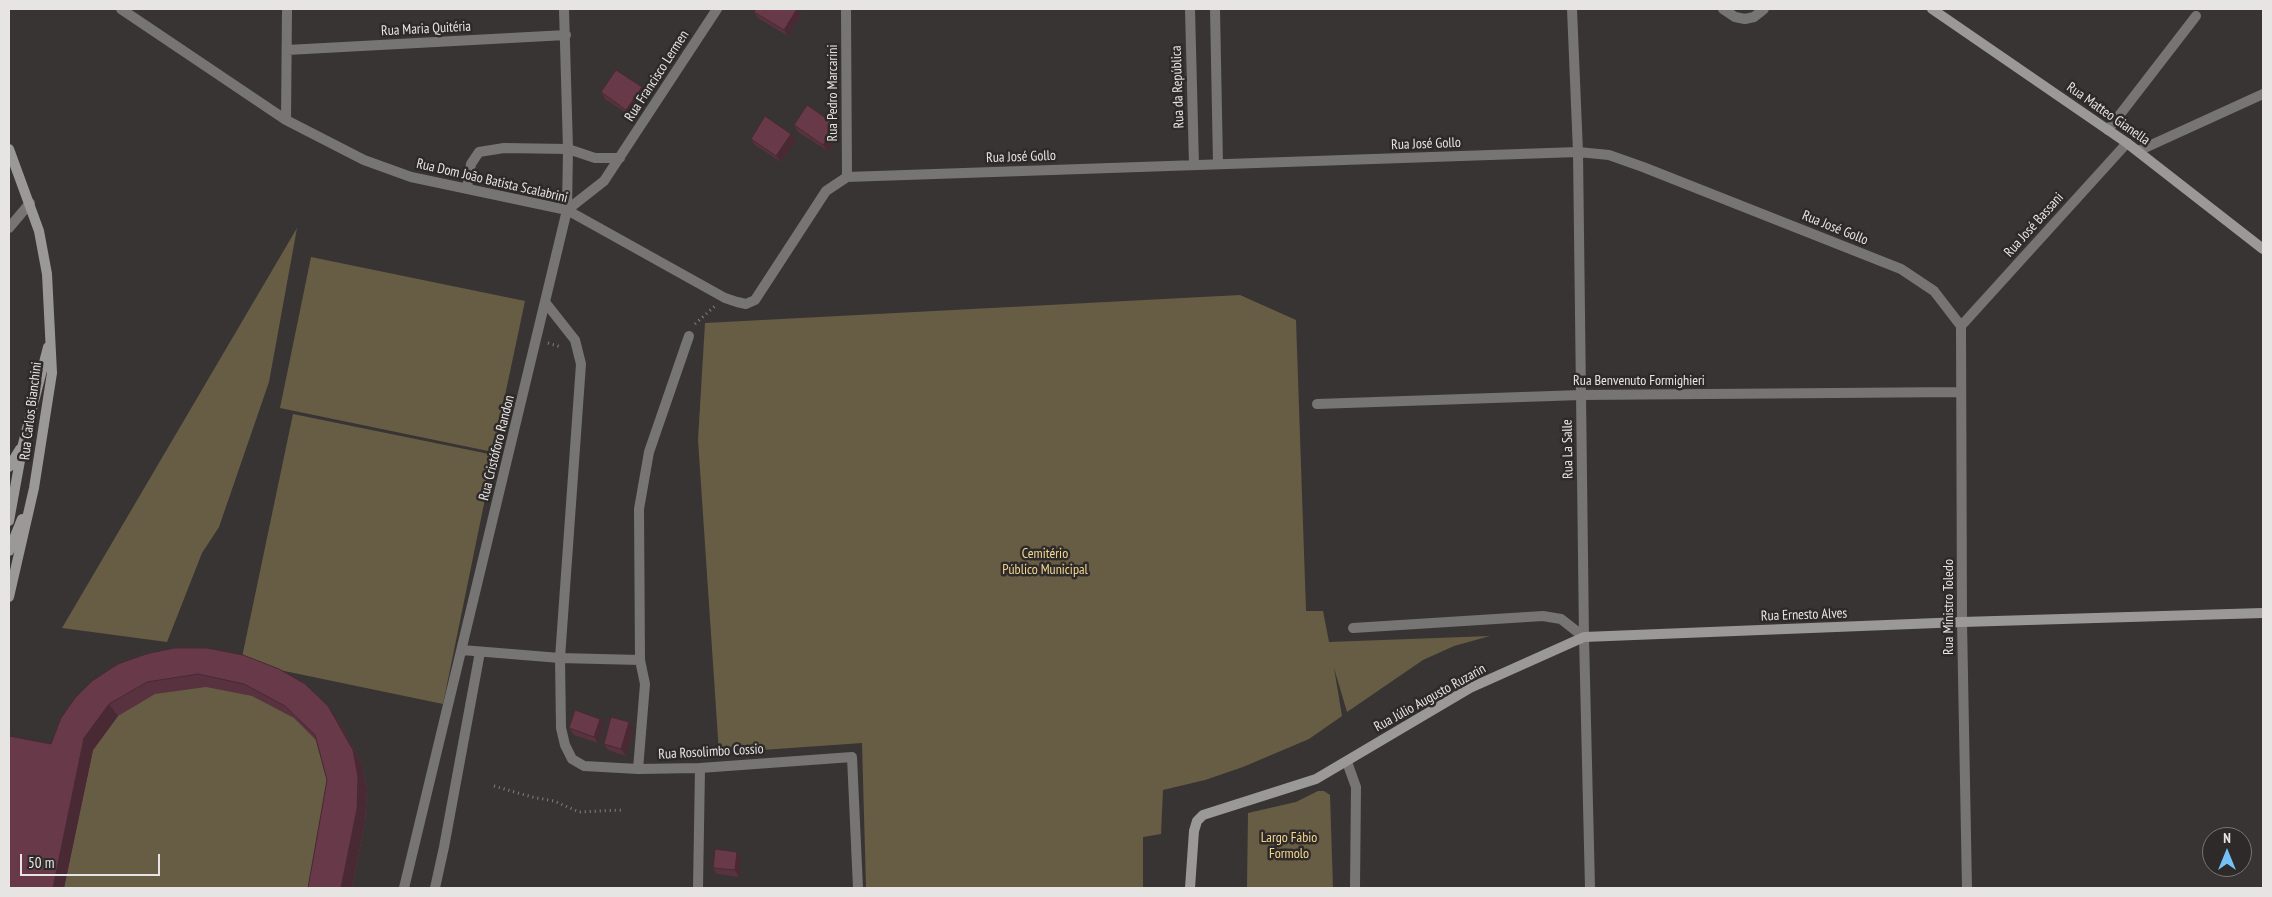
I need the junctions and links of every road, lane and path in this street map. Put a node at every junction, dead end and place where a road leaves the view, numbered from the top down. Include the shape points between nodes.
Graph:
1 (121, 9) edge
2 (287, 9) edge
3 (564, 9) edge
4 (717, 9) edge
5 (846, 9) edge
6 (1190, 9) edge
7 (1215, 9) edge
8 (1572, 9) edge
9 (1723, 9) edge
10 (1764, 9) edge
11 (1932, 9) edge
12 (2196, 16) dead end
13 (566, 35) junction
14 (288, 50) junction
15 (2263, 94) edge
16 (286, 120) junction
17 (2108, 130) junction
18 (2127, 143) junction
19 (9, 149) edge
20 (568, 150) junction
21 (2138, 151) junction
22 (1578, 152) junction
23 (620, 158) junction
24 (1218, 164) junction
25 (1194, 165) junction
26 (847, 176) junction
27 (466, 188) junction
28 (30, 203) junction
29 (567, 210) junction
30 (9, 228) edge
31 (2263, 248) edge
32 (725, 298) junction
33 (546, 302) junction
34 (1961, 326) junction
35 (689, 336) joint
36 (51, 338) junction
37 (537, 341) junction
38 (579, 351) junction
39 (1961, 392) junction
40 (1581, 394) junction
41 (1317, 404) dead end
42 (23, 444) junction
43 (9, 467) edge
44 (34, 488) junction
45 (9, 521) edge
46 (9, 551) edge
47 (9, 597) edge
48 (2263, 613) edge
49 (1962, 622) junction
50 (1353, 628) dead end
51 (1584, 637) junction
52 (462, 650) junction
53 (480, 652) junction
54 (560, 658) junction
55 (640, 660) junction
56 (1347, 762) junction
57 (700, 768) junction
58 (638, 769) junction
59 (494, 786) dead end
60 (623, 810) dead end
61 (404, 888) edge
62 (434, 888) edge
63 (698, 888) edge
64 (858, 888) edge
65 (1190, 888) edge
66 (1355, 888) edge
67 (1590, 888) edge
68 (1967, 888) edge

1 - 16 street, Rua Dom João Batista Scalabrini
2 - 14 street
3 - 13 street, Rua Cristóforo Randon
4 - 23 street, Rua Francisco Lermen
5 - 26 street, Rua Pedro Marcarini
6 - 25 street, Rua da República
7 - 24 street
8 - 22 street, Rua La Salle
9 - 10 street via 1735,17 1745,18 1754,17
11 - 17 main road, Rua Matteo Gianella
12 - 17 street
13 - 14 street, Rua Maria Quitéria
13 - 20 street, Rua Cristóforo Randon
14 - 16 street
15 - 21 street
16 - 27 street, Rua Dom João Batista Scalabrini via 364,160 411,177
17 - 18 main road, Rua Matteo Gianella
18 - 21 main road, Rua Matteo Gianella
18 - 34 street, Rua José Bassani
19 - 28 main road, Rua Carlos Bianchini
20 - 23 street via 595,158
20 - 27 street via 504,148 479,152 472,164
20 - 29 street, Rua Cristóforo Randon
21 - 31 main road, Rua Matteo Gianella
22 - 24 street, Rua José Gollo
22 - 34 street, Rua José Gollo via 1609,155 1643,167 1900,269 1934,291
22 - 40 street, Rua La Salle
23 - 29 street, Rua Francisco Lermen via 604,181
24 - 25 street, Rua José Gollo
25 - 26 street, Rua José Gollo
26 - 32 street, Rua Dom João Batista Scalabrini via 826,191 755,300 746,304
27 - 29 street, Rua Dom João Batista Scalabrini
28 - 30 street
28 - 36 main road, Rua Carlos Bianchini via 47,274
29 - 32 street, Rua Dom João Batista Scalabrini
29 - 33 street, Rua Cristóforo Randon
32 - 35 path via 696,323
33 - 37 street, Rua Cristóforo Randon
33 - 38 street via 575,340
34 - 39 street, Rua Ministro Toledo
35 - 55 street via 649,452 639,509
36 - 42 main road, Rua Carlos Bianchini
36 - 44 main road, Rua Carlos Bianchini via 52,373
37 - 38 path
37 - 52 street, Rua Cristóforo Randon
38 - 54 street via 581,364
39 - 40 street, Rua Benvenuto Formighieri
39 - 49 street, Rua Ministro Toledo
40 - 41 street, Rua Benvenuto Formighieri
40 - 51 street, Rua La Salle
42 - 43 main road
42 - 45 main road, Rua Carlos Bianchini
44 - 46 main road
44 - 47 main road
48 - 49 main road, Rua Ernesto Alves
49 - 51 main road, Rua Ernesto Alves
49 - 68 street, Rua Ministro Toledo
50 - 51 street via 1543,616 1561,619
51 - 56 main road, Rua Júlio Augusto Ruzarin via 1470,688
51 - 67 street, Rua La Salle
52 - 53 street
52 - 61 street, Rua Cristóforo Randon
53 - 54 street
53 - 62 street
54 - 55 street
54 - 58 street, Rua Rosolimbo Cossio via 561,728 564,745 572,759 584,766
55 - 58 street via 645,684
56 - 65 main road via 1316,779 1202,815 1194,832
56 - 66 street via 1356,787
57 - 58 street, Rua Rosolimbo Cossio
57 - 63 street
57 - 64 street, Rua Rosolimbo Cossio via 852,758
59 - 60 path via 554,801 579,812

